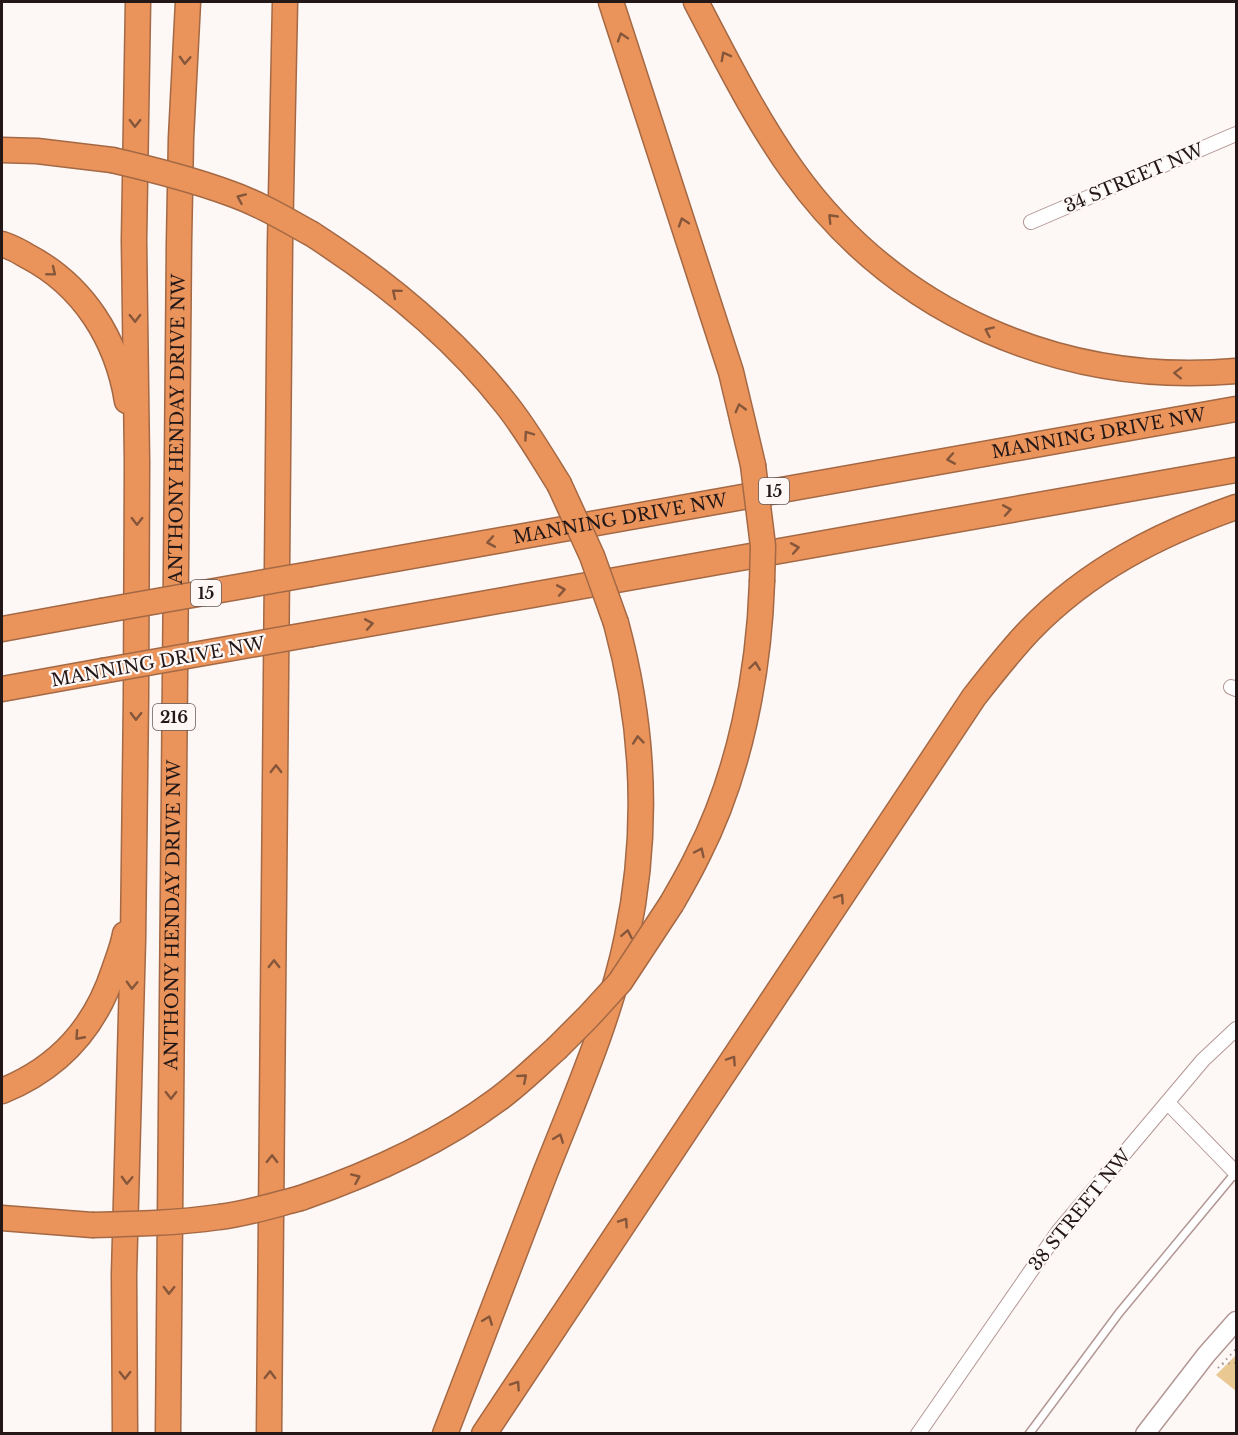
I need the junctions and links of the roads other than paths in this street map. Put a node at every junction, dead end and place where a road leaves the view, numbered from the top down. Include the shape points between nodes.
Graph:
1 (138, 2) edge
2 (188, 2) edge
3 (285, 2) edge
4 (611, 2) edge
5 (696, 2) edge
6 (1236, 134) edge
7 (2, 150) edge
8 (1031, 222) dead end
9 (2, 244) edge
10 (1236, 371) edge
11 (1236, 409) edge
12 (137, 462) junction
13 (1236, 470) edge
14 (1236, 507) edge
15 (2, 629) edge
16 (2, 689) edge
17 (134, 863) junction
18 (1234, 1036) edge
19 (2, 1091) edge
20 (1168, 1103) junction
21 (1236, 1172) edge
22 (2, 1218) edge
23 (1236, 1321) edge
24 (1153, 1431) edge
25 (125, 1434) edge
26 (168, 1434) edge
27 (269, 1434) edge
28 (445, 1434) edge
29 (484, 1434) edge
30 (918, 1434) edge
31 (1029, 1434) edge

1 -> 12 highway via 134,219
2 -> 26 highway, ANTHONY HENDAY DRIVE NW / 216 via 179,243
27 -> 3 highway
22 -> 4 highway, bridge via 92,1225 220,1217 301,1198 398,1159 497,1100 588,1017 620,982 699,854 746,722 755,666 763,546 753,465 731,372
10 -> 5 highway via 1184,374 1076,361 970,323 899,279 848,236 794,173 752,106
6 - 8 street, 34 STREET NW
28 -> 7 highway, bridge via 569,1113 627,938 638,861 640,754 635,708 616,623 592,556 559,484 534,444 474,367 442,333 387,286 312,234 230,194 112,160
9 -> 12 highway via 42,264 71,287 93,312 114,353 124,384
11 -> 15 highway, MANNING DRIVE NW / 15, bridge
12 -> 17 highway
16 -> 13 highway, MANNING DRIVE NW, bridge
29 -> 14 highway via 967,707 1001,663 1070,594 1112,565 1168,533
17 -> 19 highway via 124,940 100,1006 87,1028 44,1069
17 -> 25 highway via 124,1275
18 - 20 street, 38 STREET NW via 1203,1060
20 - 21 street
20 - 30 street, 38 STREET NW via 1058,1232
21 - 31 lane via 1119,1313
23 - 24 street via 1206,1355

